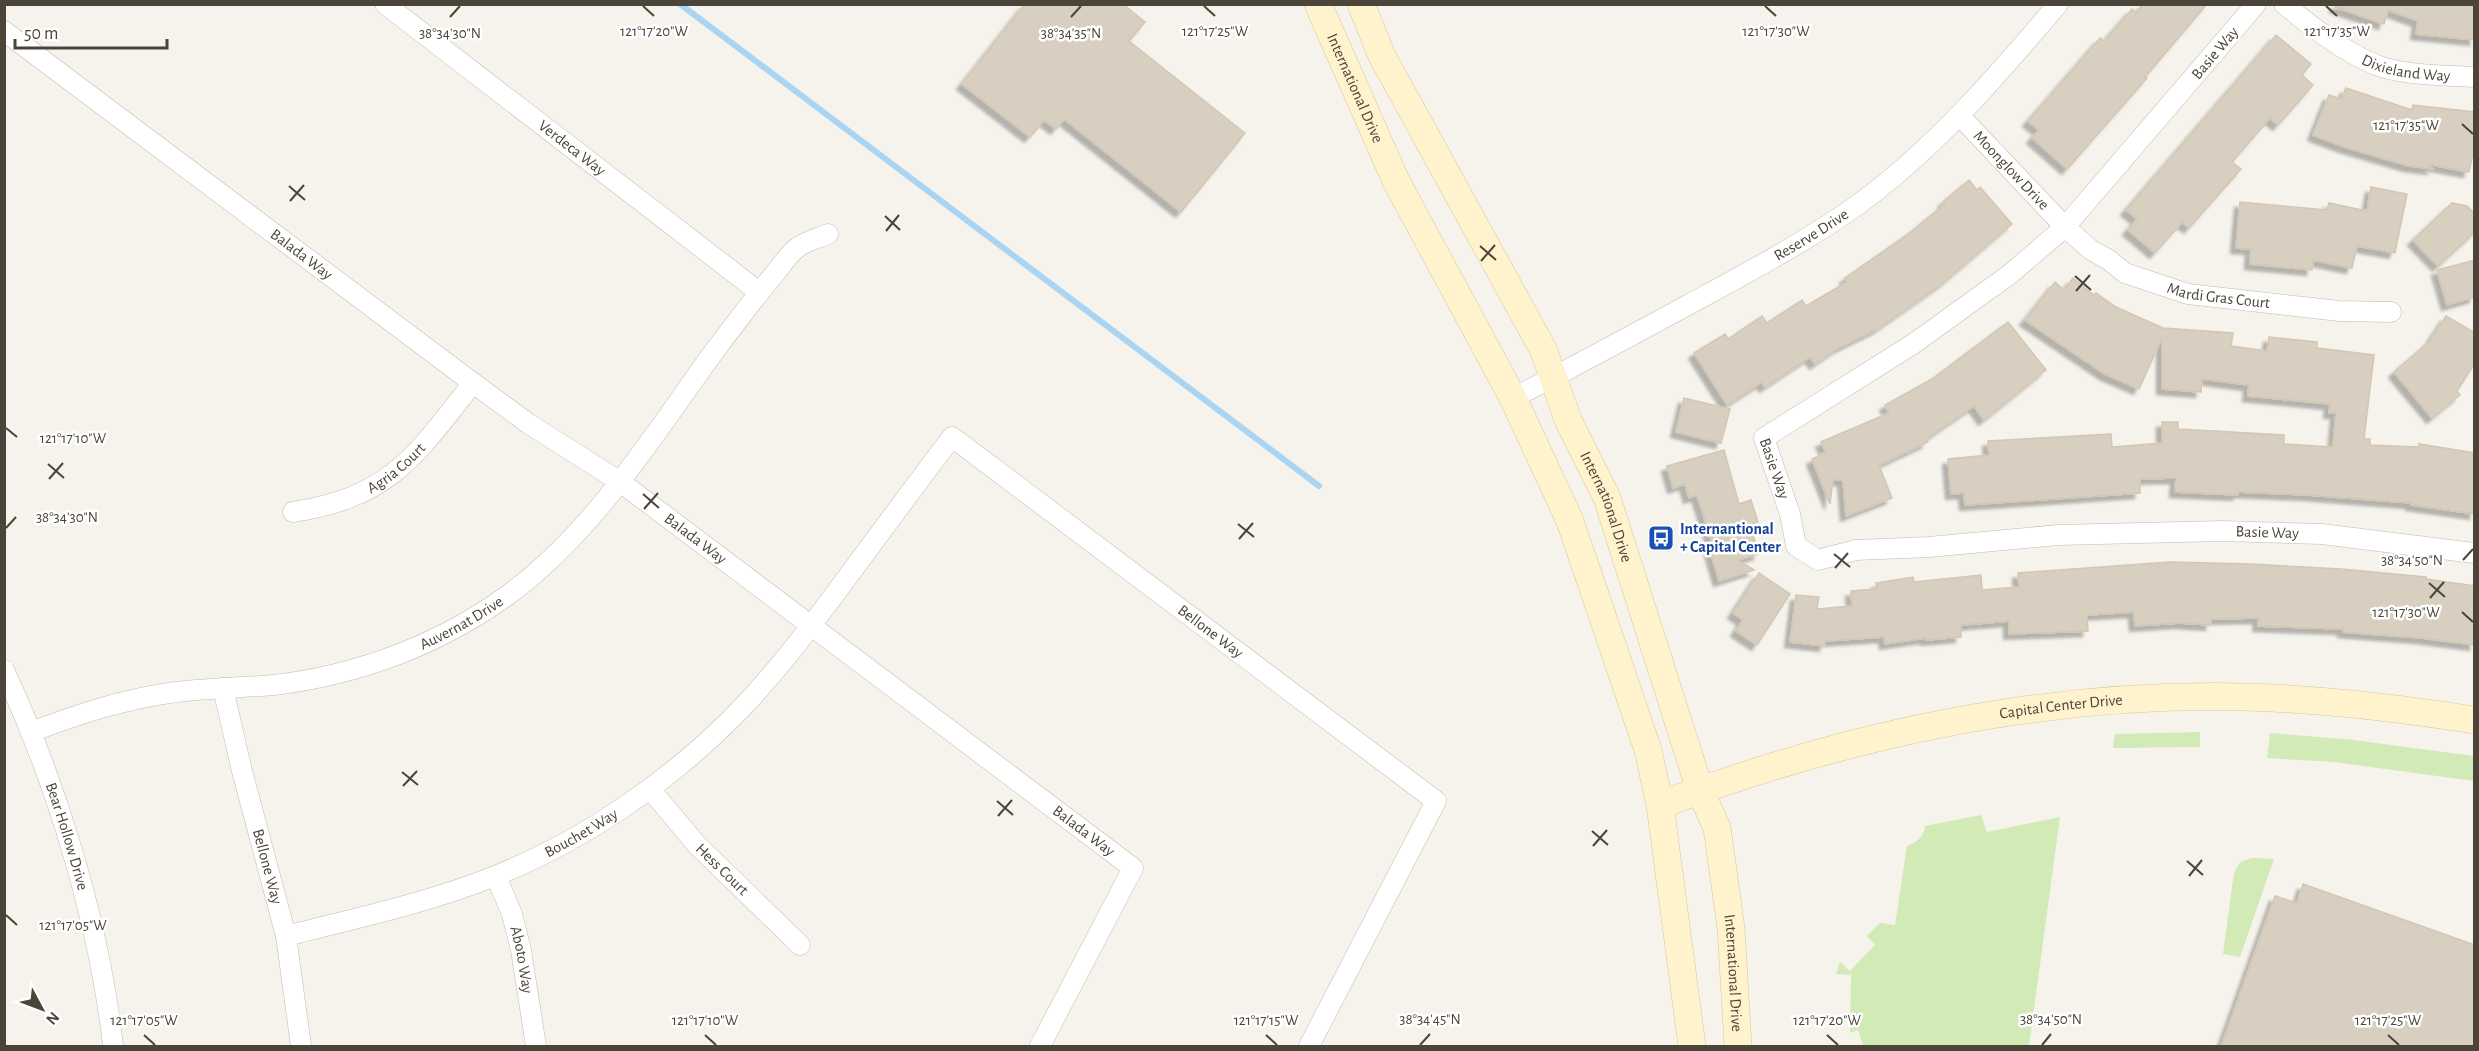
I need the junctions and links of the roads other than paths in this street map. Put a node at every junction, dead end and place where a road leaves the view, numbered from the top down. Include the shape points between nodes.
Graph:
1 (385, 4) edge
2 (1318, 4) edge
3 (1360, 4) edge
4 (2058, 4) edge
5 (2256, 4) edge
6 (2284, 4) edge
7 (4, 31) edge
8 (2475, 77) edge
9 (1959, 115) junction
10 (2065, 227) junction
11 (828, 234) dead end
12 (759, 292) junction
13 (2391, 312) dead end
14 (1552, 378) junction
15 (473, 383) junction
16 (1513, 398) junction
17 (619, 481) junction
18 (292, 512) dead end
19 (2475, 553) edge
20 (812, 626) junction
21 (4, 670) edge
22 (223, 688) junction
23 (2475, 720) edge
24 (31, 732) junction
25 (650, 789) junction
26 (1700, 790) junction
27 (1660, 805) junction
28 (496, 876) junction
29 (286, 936) junction
30 (800, 945) dead end
31 (113, 1047) edge
32 (301, 1047) edge
33 (536, 1047) edge
34 (1040, 1047) edge
35 (1309, 1047) edge
36 (1692, 1047) edge
37 (1738, 1047) edge

1 - 12 street, Verdeca Way
2 - 16 main road, International Drive via 1396,181
3 - 14 main road, International Drive via 1382,56 1544,351
4 - 9 street, Reserve Drive
5 - 10 street, Basie Way
6 - 8 street, Dixieland Way via 2334,41 2381,67
7 - 15 street, Balada Way
9 - 10 street, Moonglow Drive
9 - 14 street, Reserve Drive via 1906,166 1811,237
10 - 13 street, Mardi Gras Court via 2125,273 2188,294 2339,311
10 - 19 street, Basie Way via 2009,275 1921,338 1764,438 1790,514 1796,546 1818,560 1856,550 2058,535 2223,531 2322,534
11 - 12 street, Auvernat Drive via 797,247
12 - 17 street, Auvernat Drive
14 - 16 street, Reserve Drive
14 - 26 main road, International Drive via 1607,498
15 - 17 street, Balada Way
15 - 18 street, Agria Court via 421,449 386,479 348,500
16 - 27 main road, International Drive via 1570,521 1629,689
17 - 20 street, Balada Way
17 - 22 street, Auvernat Drive via 549,560 509,594 465,623 370,666 319,678
20 - 25 street, Bouchet Way via 732,717 699,750
20 - 34 street, Balada Way via 1133,868
20 - 35 street, Bellone Way via 952,436 1436,801
21 - 24 street, Bear Hollow Drive
22 - 24 street, Auvernat Drive via 120,702
22 - 29 street, Bellone Way
23 - 26 main road, Capital Center Drive via 2346,703 2243,697 2088,703 1934,724 1784,762
24 - 31 street, Bear Hollow Drive via 78,873
25 - 28 street, Bouchet Way via 555,849
25 - 30 street, Hess Court via 697,845
26 - 27 main road, Capital Center Drive
26 - 37 main road, International Drive via 1717,828 1731,928
27 - 36 main road, International Drive
28 - 29 street, Bouchet Way via 441,896
28 - 33 street, Aboto Way via 521,950
29 - 32 street, Bellone Way

